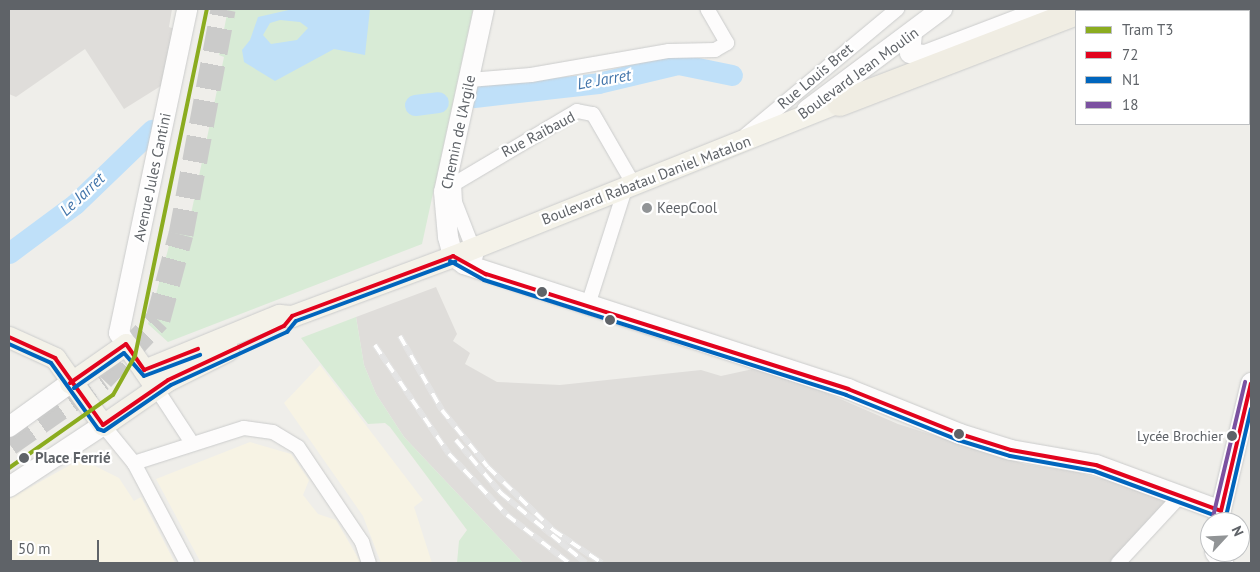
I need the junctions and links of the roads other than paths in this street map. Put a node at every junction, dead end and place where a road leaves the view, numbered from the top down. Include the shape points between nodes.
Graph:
1 (187, 9) edge
2 (484, 9) edge
3 (922, 9) edge
4 (942, 9) edge
5 (1046, 9) edge
6 (1068, 9) edge
7 (711, 10) edge
8 (1075, 12) edge
9 (1075, 21) edge
10 (904, 22) edge
11 (468, 83) junction
12 (839, 103) junction
13 (792, 122) junction
14 (735, 146) junction
15 (456, 175) junction
16 (630, 187) junction
17 (463, 252) junction
18 (588, 305) junction
19 (292, 316) junction
20 (9, 337) edge
21 (126, 344) junction
22 (144, 370) junction
23 (70, 382) junction
24 (1251, 383) edge
25 (156, 388) junction
26 (103, 425) junction
27 (9, 427) edge
28 (192, 443) junction
29 (134, 463) junction
30 (9, 488) edge
31 (1182, 494) junction
32 (1211, 512) edge
33 (1220, 512) edge
34 (187, 563) edge
35 (369, 563) edge
36 (1118, 563) edge

1 - 21 street, Avenue Jules Cantini via 119,333
2 - 11 street, Chemin de l'Argile
3 - 10 street, Boulevard Jean Moulin
4 - 10 street, Boulevard Jean Moulin
5 - 10 street via 925,55 910,53
6 - 12 main road, Boulevard Rabatau Daniel Matalon via 903,72
7 - 11 street via 727,43 714,50 669,51 602,65
8 - 12 highway via 951,63
9 - 12 main road, Boulevard Rabatau Daniel Matalon via 908,88
10 - 13 street, Boulevard Jean Moulin
10 - 14 street, Rue Louis Bret
11 - 15 street, Chemin de l'Argile
12 - 13 main road, Boulevard Rabatau Daniel Matalon
13 - 14 main road, Boulevard Rabatau Daniel Matalon
14 - 16 main road, Boulevard Rabatau Daniel Matalon
15 - 16 street, Rue Raibaud via 577,111 592,114
15 - 17 street, Chemin de l'Argile via 444,211
16 - 17 main road, Boulevard Rabatau Daniel Matalon
16 - 18 street
17 - 18 street via 486,274
17 - 19 main road, Boulevard Rabatau Daniel Matalon
18 - 31 street via 848,389 914,418 1011,450 1078,460
19 - 22 main road via 279,315
19 - 25 main road via 284,326
20 - 23 main road via 55,358
21 - 22 main road
21 - 23 main road
22 - 25 main road
23 - 26 main road
23 - 27 street
24 - 33 street
25 - 26 main road
25 - 28 street
26 - 29 street
26 - 30 street
28 - 29 street
28 - 35 street via 244,428 259,428 287,438 335,500 362,542
29 - 34 street
31 - 32 street
31 - 36 street

